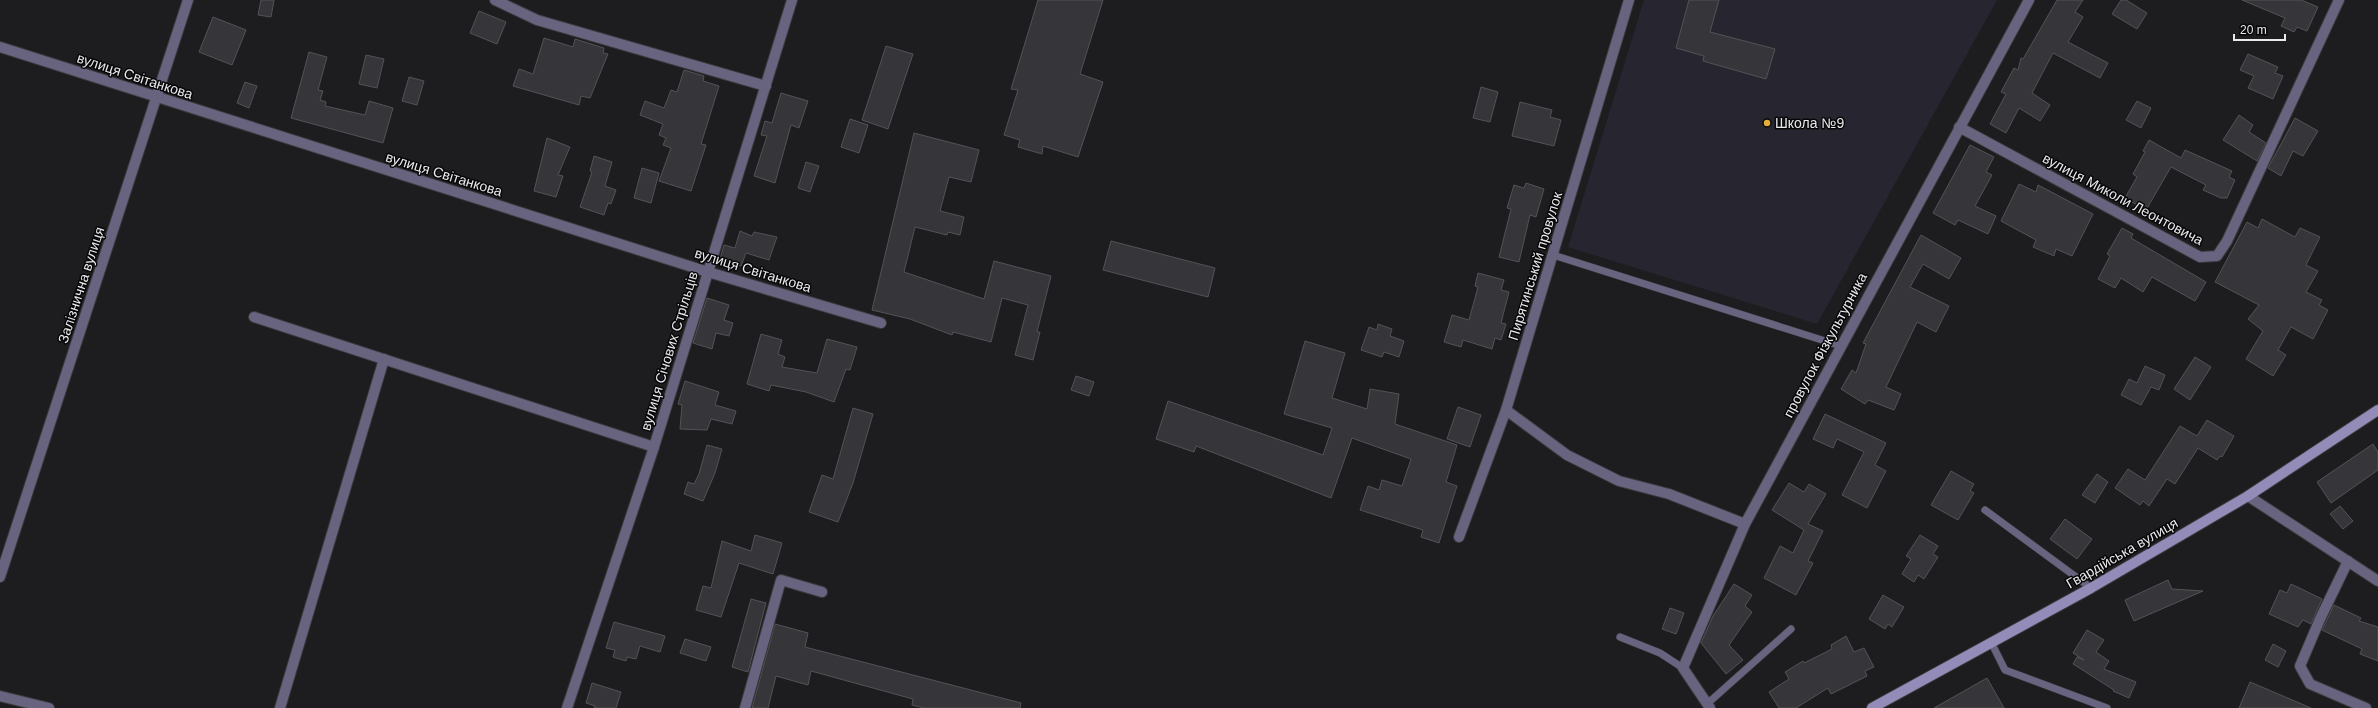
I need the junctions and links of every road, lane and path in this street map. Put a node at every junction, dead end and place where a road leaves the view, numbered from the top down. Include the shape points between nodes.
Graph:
1 (188, 0) edge
2 (495, 0) edge
3 (792, 0) edge
4 (1629, 0) edge
5 (2029, 0) edge
6 (2338, 0) edge
7 (0, 47) edge
8 (766, 86) junction
9 (157, 98) junction
10 (1959, 127) junction
11 (1553, 255) junction
12 (708, 272) junction
13 (254, 317) dead end
14 (881, 322) dead end
15 (1841, 346) junction
16 (384, 359) junction
17 (1506, 410) junction
18 (2378, 410) edge
19 (654, 447) junction
20 (2248, 496) junction
21 (1985, 510) dead end
22 (1745, 524) junction
23 (1459, 537) dead end
24 (2348, 561) junction
25 (0, 577) edge
26 (2378, 581) edge
27 (2090, 588) junction
28 (822, 592) dead end
29 (1792, 629) dead end
30 (1620, 637) dead end
31 (1991, 642) junction
32 (1683, 668) junction
33 (0, 696) edge
34 (1886, 705) edge
35 (1709, 706) edge
36 (50, 708) edge
37 (280, 708) edge
38 (567, 708) edge
39 (745, 708) edge
40 (1872, 708) edge
41 (2107, 708) edge
42 (2366, 708) edge

1 - 9 street, Залізнична вулиця
2 - 8 street via 537,20
3 - 8 street, вулиця Січових Стрільців
4 - 11 street, Пирятинський провулок
5 - 10 street, провулок Фізкультурника
6 - 10 street, вулиця Миколи Леонтовича via 2227,241 2217,256 2200,257
7 - 9 street, вулиця Світанкова
8 - 12 street, вулиця Січових Стрільців
9 - 12 street, вулиця Світанкова
9 - 25 street, Залізнична вулиця
10 - 15 street, провулок Фізкультурника
11 - 15 lane
11 - 17 street, Пирятинський провулок
12 - 14 street, вулиця Світанкова
12 - 19 street, вулиця Січових Стрільців
13 - 16 street
15 - 22 street, провулок Фізкультурника
16 - 19 street
16 - 37 street
17 - 22 street via 1568,455 1619,481 1668,494
17 - 23 street, Пирятинський провулок
18 - 20 main road, Гвардійська вулиця
19 - 38 street, вулиця Січових Стрільців
20 - 24 street
20 - 27 main road, Гвардійська вулиця
21 - 27 lane
22 - 32 street, провулок Фізкультурника
24 - 26 street
24 - 42 street via 2300,666 2310,684
27 - 31 main road, Гвардійська вулиця
28 - 39 street via 781,580
29 - 35 lane
30 - 32 lane via 1660,653
31 - 34 main road, Гвардійська вулиця
31 - 41 lane via 2005,670
32 - 35 street
33 - 36 street
34 - 40 main road, Гвардійська вулиця

